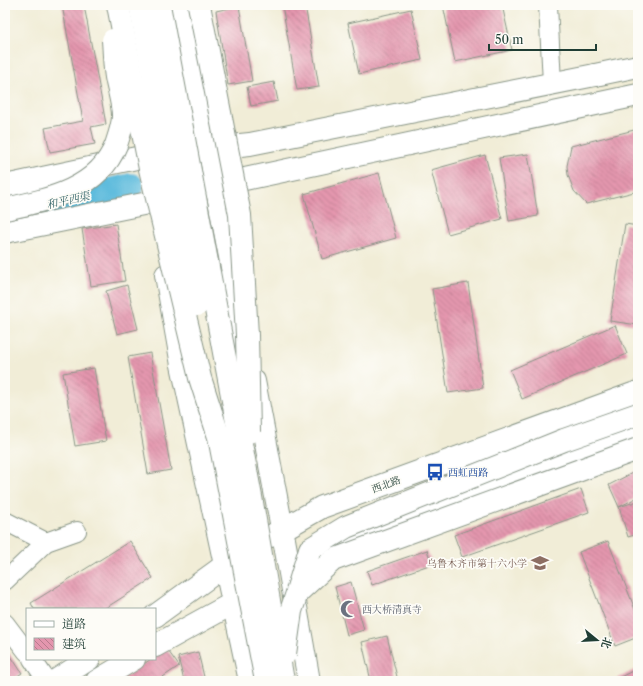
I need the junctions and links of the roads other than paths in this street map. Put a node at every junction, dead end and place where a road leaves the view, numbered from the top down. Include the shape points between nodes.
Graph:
1 (113, 5) edge
2 (118, 5) edge
3 (140, 5) edge
4 (159, 5) edge
5 (181, 5) edge
6 (199, 5) edge
7 (206, 5) edge
8 (548, 5) edge
9 (638, 60) edge
10 (638, 66) edge
11 (595, 75) junction
12 (552, 83) junction
13 (638, 95) edge
14 (210, 148) junction
15 (153, 155) junction
16 (5, 186) edge
17 (210, 187) junction
18 (162, 199) junction
19 (5, 208) edge
20 (5, 232) edge
21 (638, 392) edge
22 (638, 414) edge
23 (638, 434) edge
24 (219, 437) junction
25 (638, 449) edge
26 (251, 497) junction
27 (5, 521) edge
28 (77, 531) dead end
29 (275, 533) junction
30 (46, 542) junction
31 (231, 561) junction
32 (282, 576) junction
33 (5, 580) edge
34 (297, 592) junction
35 (240, 599) junction
36 (156, 615) edge
37 (5, 624) edge
38 (156, 645) edge
39 (26, 651) edge
40 (33, 660) edge
41 (87, 660) edge
42 (132, 660) edge
43 (47, 681) edge
44 (55, 681) edge
45 (98, 681) edge
46 (250, 681) edge
47 (266, 681) edge
48 (283, 681) edge
49 (292, 681) edge
50 (309, 681) edge

1 - 15 main road
1 - 19 main road, bridge via 115,75 123,116 120,135 113,151 102,166 80,186 33,203
2 - 24 main road, bridge via 155,192 200,378
3 - 24 main road, bridge
4 - 26 main road, bridge
5 - 14 main road
6 - 26 main road, bridge via 240,215 247,334
7 - 14 main road
8 - 12 street
9 - 11 street
10 - 11 main road
11 - 12 main road
12 - 14 main road via 250,144
13 - 17 main road
14 - 15 main road
14 - 17 main road
15 - 16 main road
15 - 18 main road
17 - 18 main road
17 - 29 main road via 229,309
18 - 20 main road
18 - 31 main road via 182,365
21 - 29 main road, 西北路 via 322,507
22 - 34 main road, bridge via 564,440 346,527 310,549
23 - 32 main road via 431,510 315,559
24 - 47 main road, bridge
25 - 34 main road, bridge via 333,560
26 - 48 main road, bridge
27 - 30 street
28 - 30 street
29 - 31 main road, 西北路
29 - 32 main road
30 - 33 street
31 - 35 main road
31 - 36 main road, 西北路
32 - 35 main road
32 - 49 main road
32 - 50 main road
34 - 48 main road, bridge via 285,644
35 - 38 main road
35 - 46 main road via 244,649
37 - 39 street
40 - 43 street
41 - 44 main road
42 - 45 main road

